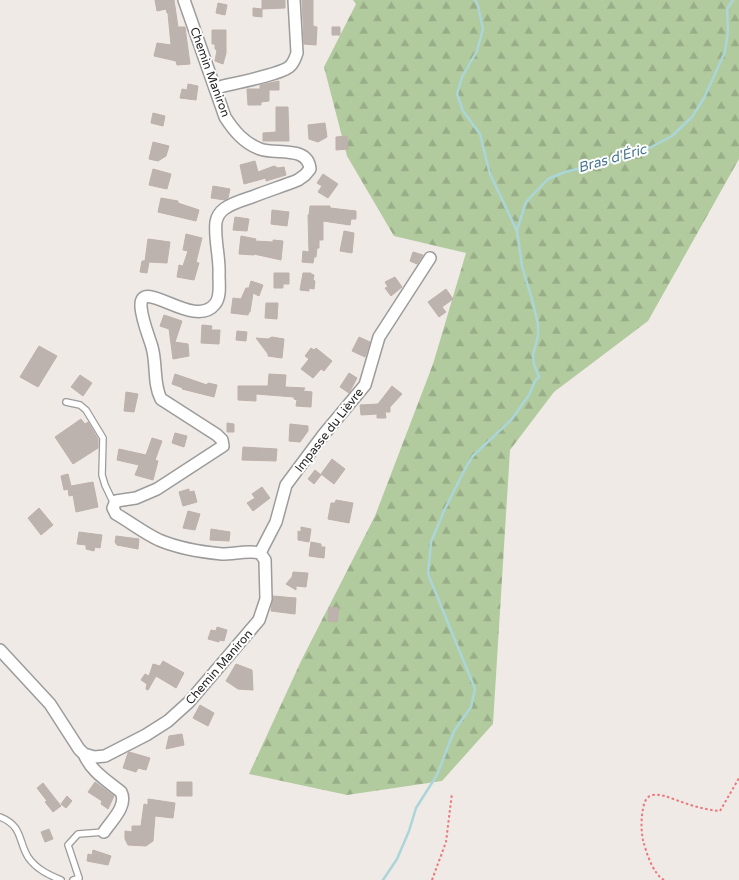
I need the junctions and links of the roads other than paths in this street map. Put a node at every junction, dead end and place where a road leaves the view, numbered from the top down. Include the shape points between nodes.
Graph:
1 (184, 0) edge
2 (294, 0) edge
3 (215, 88) junction
4 (430, 258) dead end
5 (66, 402) dead end
6 (114, 504) junction
7 (260, 553) junction
8 (0, 650) edge
9 (84, 754) junction
10 (0, 817) edge
11 (104, 832) joint
12 (61, 880) edge
13 (73, 880) edge

1 - 3 street, Chemin Maniron
2 - 3 street via 297,53 288,68
3 - 6 street, Chemin Maniron via 225,117 234,131 260,149 298,154 307,160 310,169 298,180 238,202 219,214 216,233 219,287 214,306 195,312 156,297 143,298 142,310 154,352 161,399 217,435 223,446 157,489
4 - 7 street, Impasse du Lièvre via 379,337 365,385 286,485 276,522
5 - 6 lane via 86,410 103,438 102,475
6 - 7 street via 116,514 174,546 222,554
7 - 9 street, Chemin Maniron via 265,560 266,599 259,620 237,648 168,721 105,756
8 - 9 street via 50,704
9 - 11 street via 93,770 123,796 122,806
10 - 12 lane via 16,828 28,858 46,874
11 - 13 lane via 78,834 68,845 79,878

